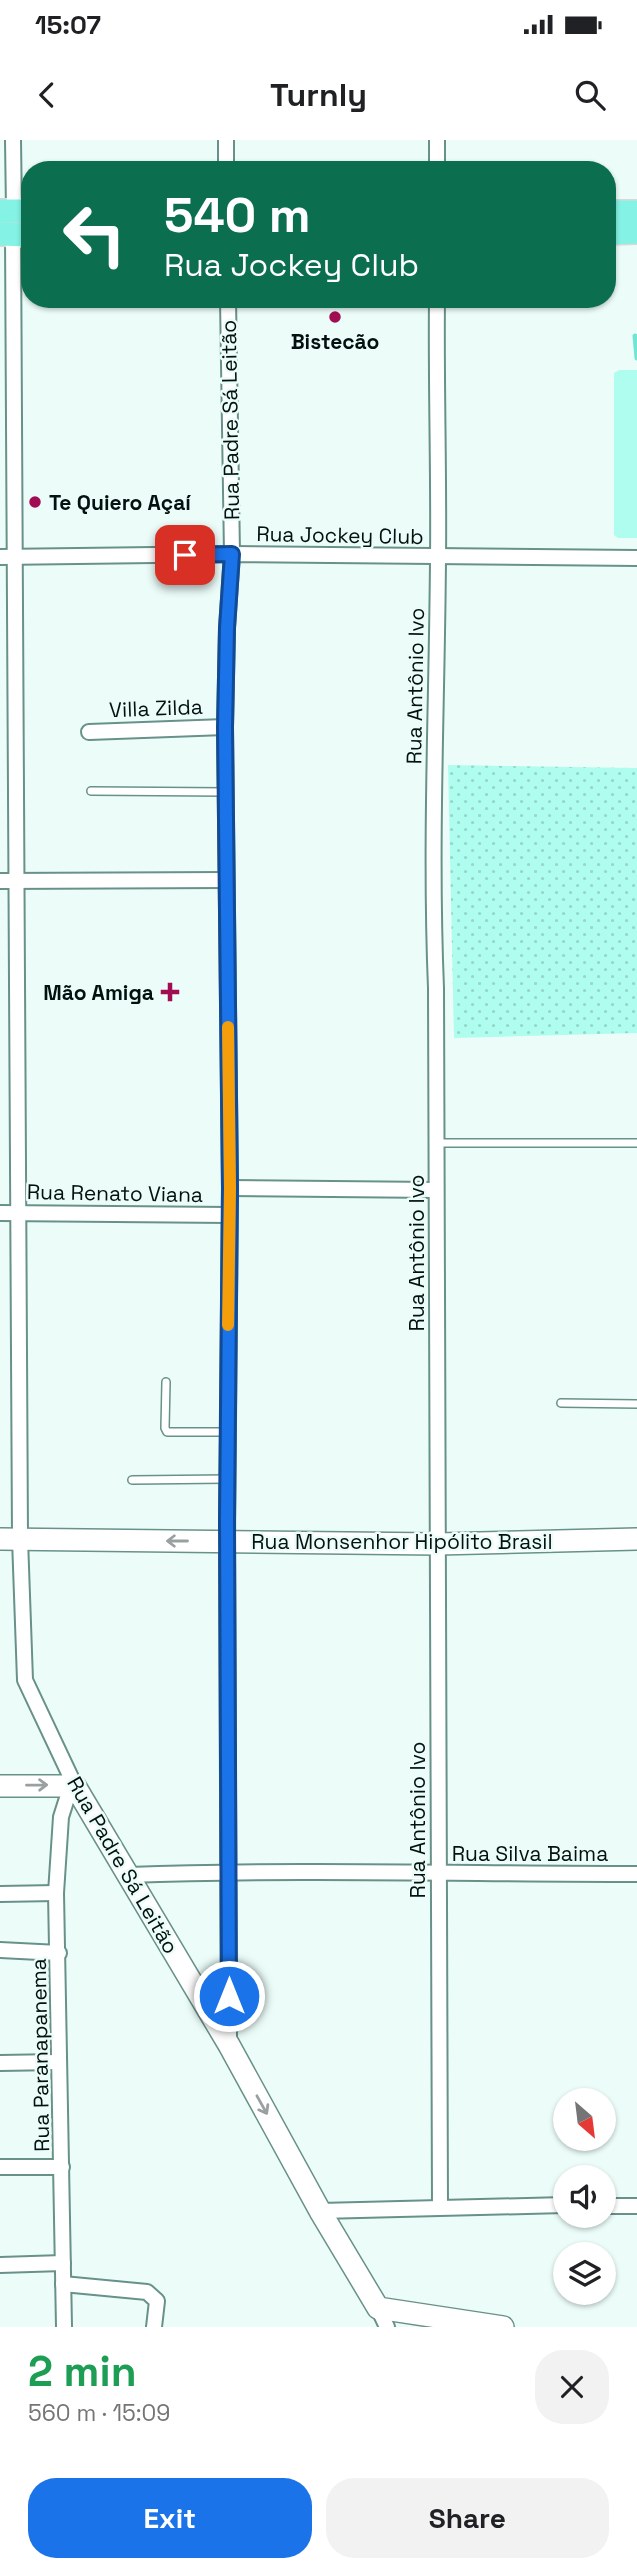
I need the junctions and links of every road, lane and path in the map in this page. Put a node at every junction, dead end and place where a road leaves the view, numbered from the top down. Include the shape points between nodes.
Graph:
1 (13, 140) edge
2 (226, 140) edge
3 (437, 140) edge
4 (226, 161) edge
5 (437, 161) edge
6 (14, 211) edge
7 (616, 212) edge
8 (637, 212) edge
9 (637, 232) edge
10 (616, 233) edge
11 (14, 234) edge
12 (228, 308) edge
13 (437, 308) edge
14 (232, 554) junction
15 (7, 557) edge
16 (438, 557) junction
17 (637, 558) edge
18 (225, 727) junction
19 (89, 732) dead end
20 (91, 791) dead end
21 (226, 792) junction
22 (16, 880) junction
23 (226, 880) junction
24 (0, 881) edge
25 (436, 1143) junction
26 (637, 1143) edge
27 (230, 1188) junction
28 (436, 1190) junction
29 (17, 1212) junction
30 (0, 1213) edge
31 (229, 1215) junction
32 (166, 1382) dead end
33 (561, 1403) dead end
34 (637, 1404) edge
35 (227, 1432) junction
36 (227, 1479) junction
37 (132, 1480) dead end
38 (10, 1539) edge
39 (637, 1539) edge
40 (227, 1541) junction
41 (439, 1544) junction
42 (0, 1786) edge
43 (75, 1786) junction
44 (228, 1871) junction
45 (637, 1874) edge
46 (129, 1875) junction
47 (437, 1875) junction
48 (57, 1893) junction
49 (0, 1894) edge
50 (0, 1950) edge
51 (59, 1953) junction
52 (229, 2045) junction
53 (58, 2062) junction
54 (0, 2063) edge
55 (0, 2167) edge
56 (62, 2167) junction
57 (553, 2205) edge
58 (616, 2206) edge
59 (637, 2206) edge
60 (440, 2207) junction
61 (320, 2211) junction
62 (63, 2263) junction
63 (0, 2265) edge
64 (63, 2284) junction
65 (382, 2318) edge
66 (64, 2327) edge
67 (154, 2327) edge
68 (503, 2327) edge

1 - 6 street
2 - 4 street
3 - 5 street
7 - 8 main road
9 - 10 main road
11 - 15 street
12 - 14 street, Rua Padre Sá Leitão
13 - 16 street, Rua Antônio Ivo
14 - 15 street, Rua Jockey Club
14 - 16 street, Rua Jockey Club
14 - 18 street, Rua Padre Sá Leitão
15 - 22 street
16 - 17 street, Rua Jockey Club
16 - 25 street, Rua Antônio Ivo via 432,884
18 - 19 street, Villa Zilda
18 - 21 street, Rua Padre Sá Leitão
20 - 21 lane
21 - 23 street, Rua Padre Sá Leitão
22 - 23 street
22 - 24 street
22 - 29 street
23 - 27 street, Rua Padre Sá Leitão
25 - 26 lane
25 - 28 street, Rua Antônio Ivo
27 - 28 street
27 - 31 street, Rua Padre Sá Leitão
28 - 41 street, Rua Antônio Ivo
29 - 30 street, Rua Renato Viana
29 - 31 street, Rua Renato Viana
29 - 38 street
31 - 35 street, Rua Padre Sá Leitão
32 - 35 lane via 167,1432
33 - 34 lane
35 - 36 street, Rua Padre Sá Leitão
36 - 37 lane
36 - 40 street, Rua Padre Sá Leitão
40 -> 38 main road, Rua Monsenhor Hipólito Brasil
38 - 43 street, Rua Padre Sá Leitão via 25,1680
39 - 41 main road, Rua Monsenhor Hipólito Brasil
40 - 41 main road, Rua Monsenhor Hipólito Brasil
40 - 44 street, Rua Padre Sá Leitão
41 - 47 street, Rua Antônio Ivo
42 -> 43 main road
43 - 46 main road, Rua Padre Sá Leitão
43 - 48 street, Rua Paranapanema via 61,1817
44 - 46 street, Rua Silva Baima
44 - 47 street, Rua Silva Baima
44 - 52 street, Rua Padre Sá Leitão
45 - 47 street, Rua Silva Baima
46 - 52 main road, Rua Padre Sá Leitão
47 - 60 street, Rua Antônio Ivo
48 - 49 street
48 - 51 street, Rua Paranapanema
50 - 51 street
51 - 53 street, Rua Paranapanema
52 -> 61 main road, Rua Padre Sá Leitão
53 - 54 street
53 - 56 street, Rua Paranapanema
55 - 56 street
56 - 62 street, Rua Paranapanema
57 - 60 street
58 - 59 street
60 - 61 street
61 - 65 main road, Rua Padre Sá Leitão
62 - 63 street
62 - 64 street, Rua Paranapanema
64 - 66 street, Rua Paranapanema
64 - 67 street via 147,2292 157,2301
65 - 68 main road

